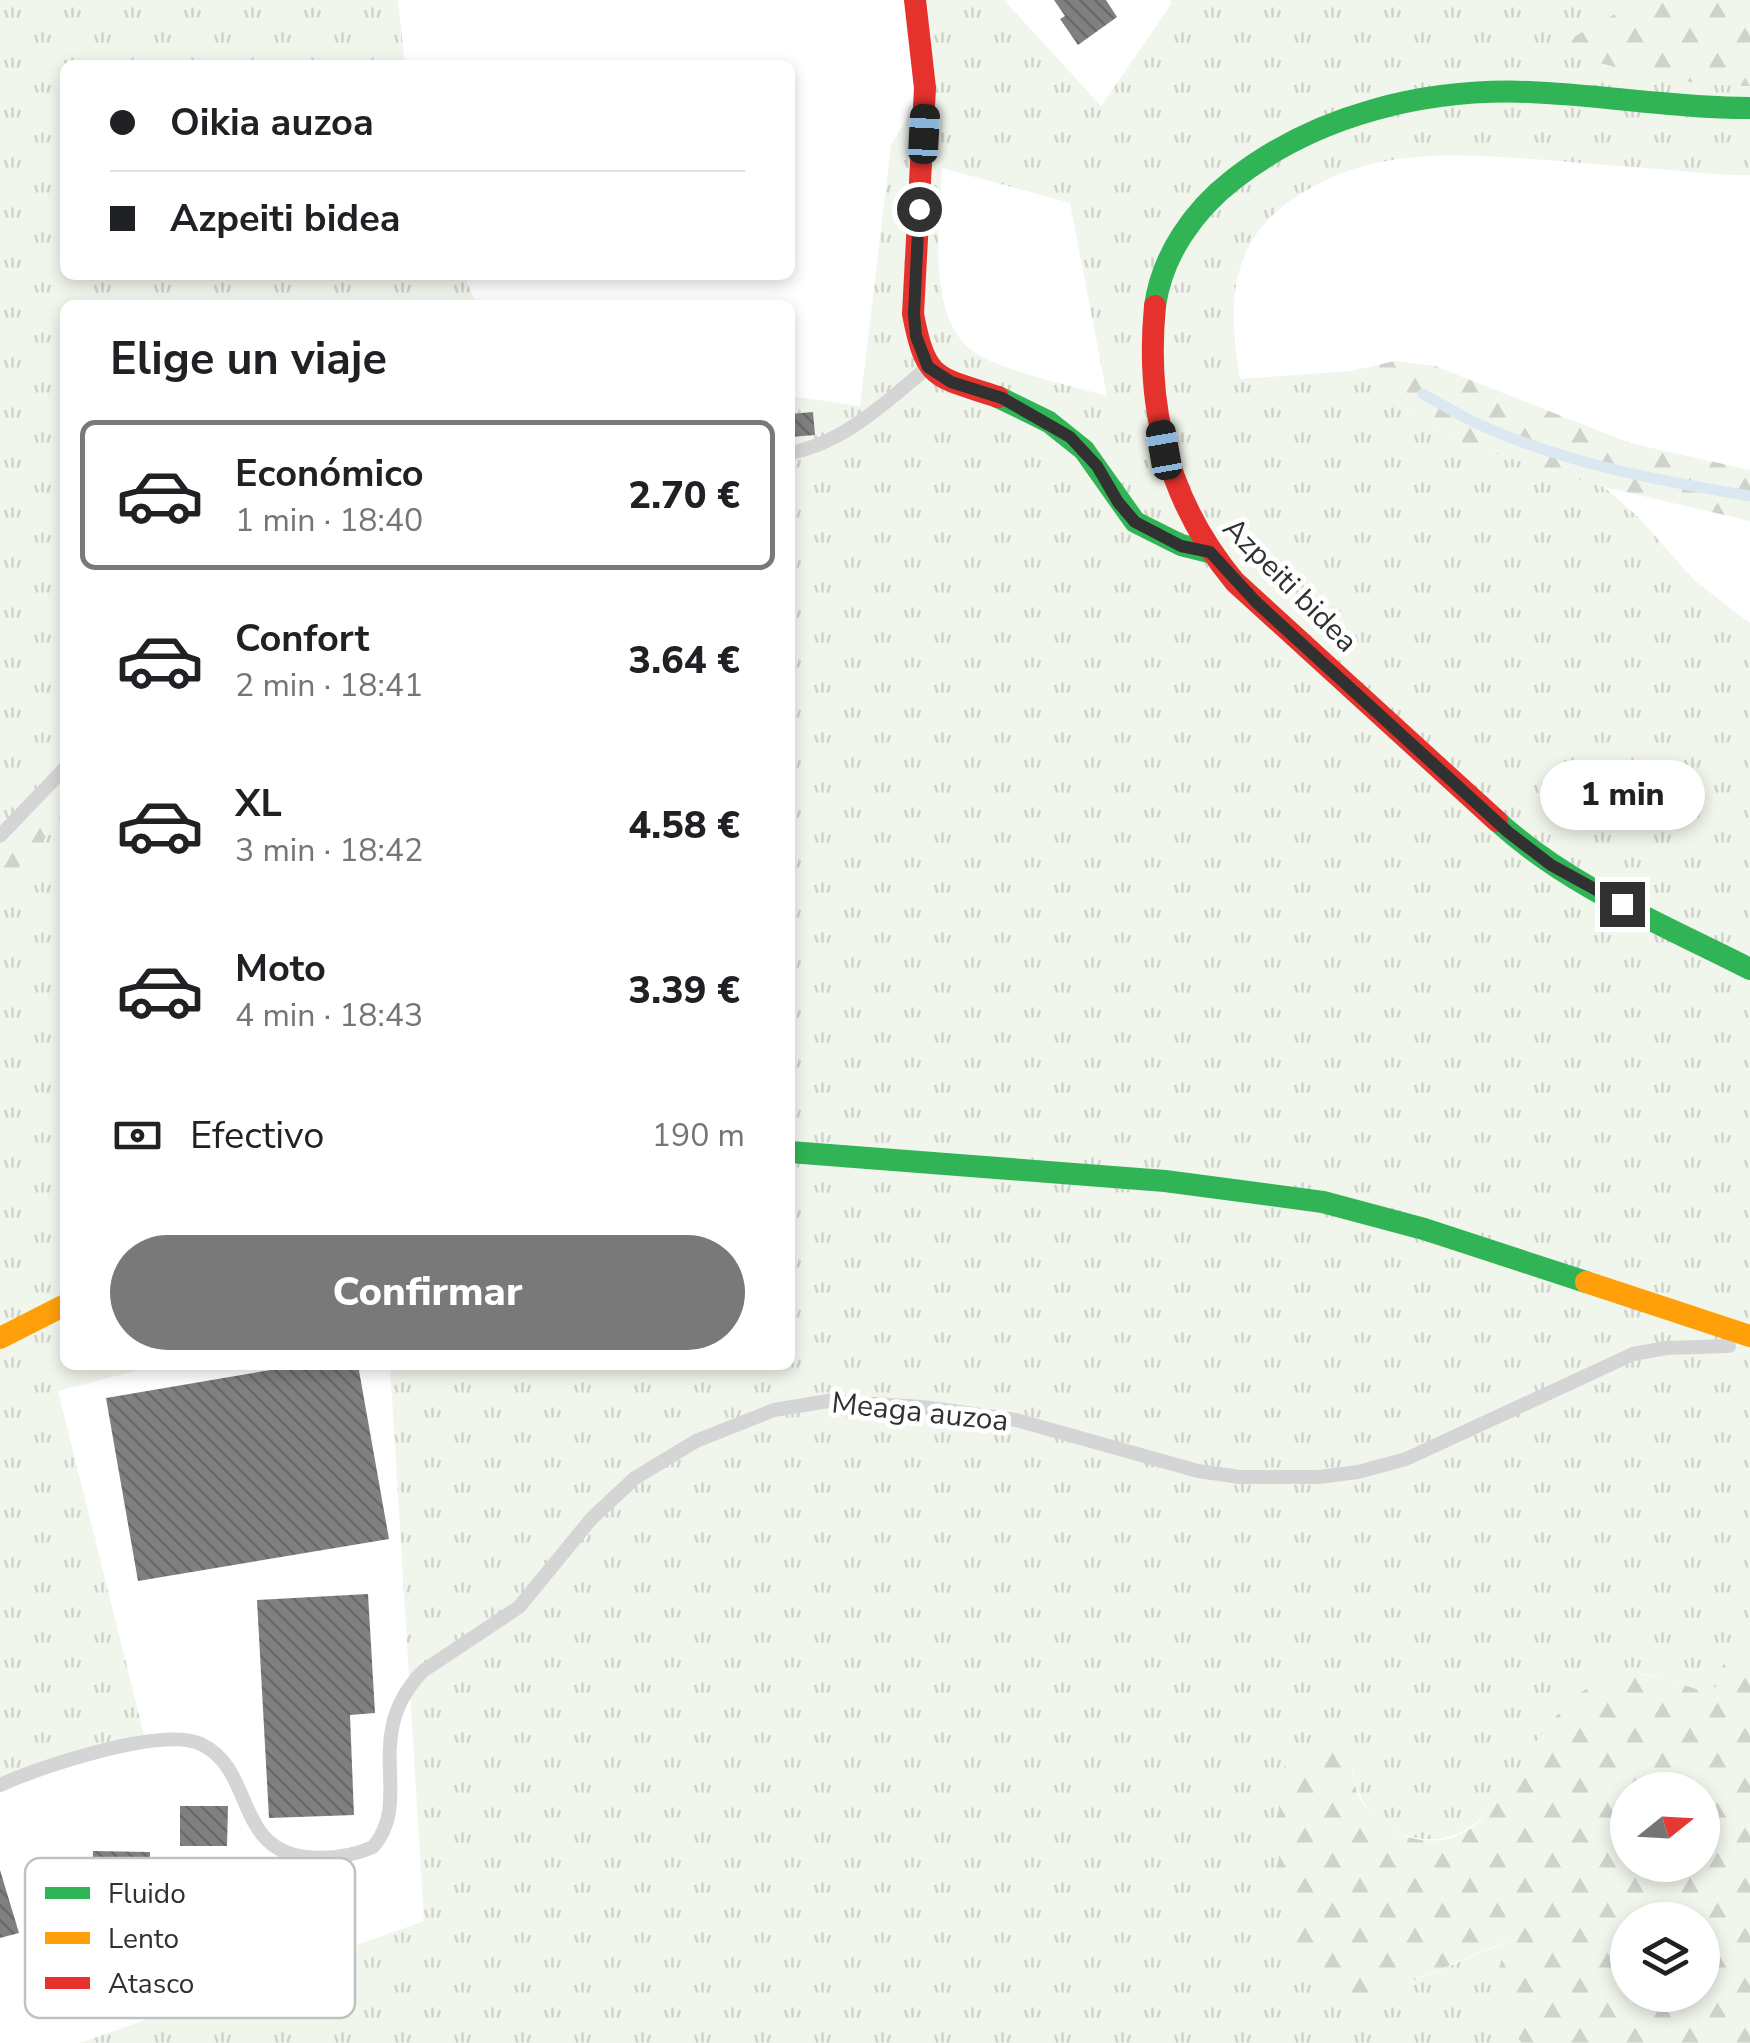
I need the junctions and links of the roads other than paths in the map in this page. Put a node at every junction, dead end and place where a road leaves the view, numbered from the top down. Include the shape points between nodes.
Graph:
1 (915, 0) edge
2 (1750, 108) edge
3 (928, 367) junction
4 (795, 451) edge
5 (1210, 552) junction
6 (60, 773) edge
7 (0, 836) edge
8 (1750, 969) edge
9 (795, 1152) edge
10 (60, 1308) edge
11 (1750, 1336) edge
12 (0, 1338) edge
13 (1750, 1346) edge
14 (0, 1786) edge

1 - 3 street via 926,88 914,314
2 - 5 street, Azpeiti bidea via 1512,92 1426,97 1325,126 1234,178 1172,249 1154,318 1155,391 1166,460 1182,507
3 - 4 lane via 849,429
3 - 5 street via 1049,422 1084,450 1135,522 1181,546
5 - 8 street, Azpeiti bidea via 1256,602 1522,844 1578,881
6 - 7 lane
9 - 11 street via 1165,1181 1323,1202 1424,1228
10 - 12 street
13 - 14 lane, Meaga auzoa via 1632,1354 1406,1460 1319,1477 1198,1470 1026,1423 923,1406 828,1401 774,1410 696,1441 635,1478 592,1518 519,1607 411,1683 390,1730 388,1824 373,1848 321,1858 272,1847 226,1768 208,1749 184,1740 82,1757

